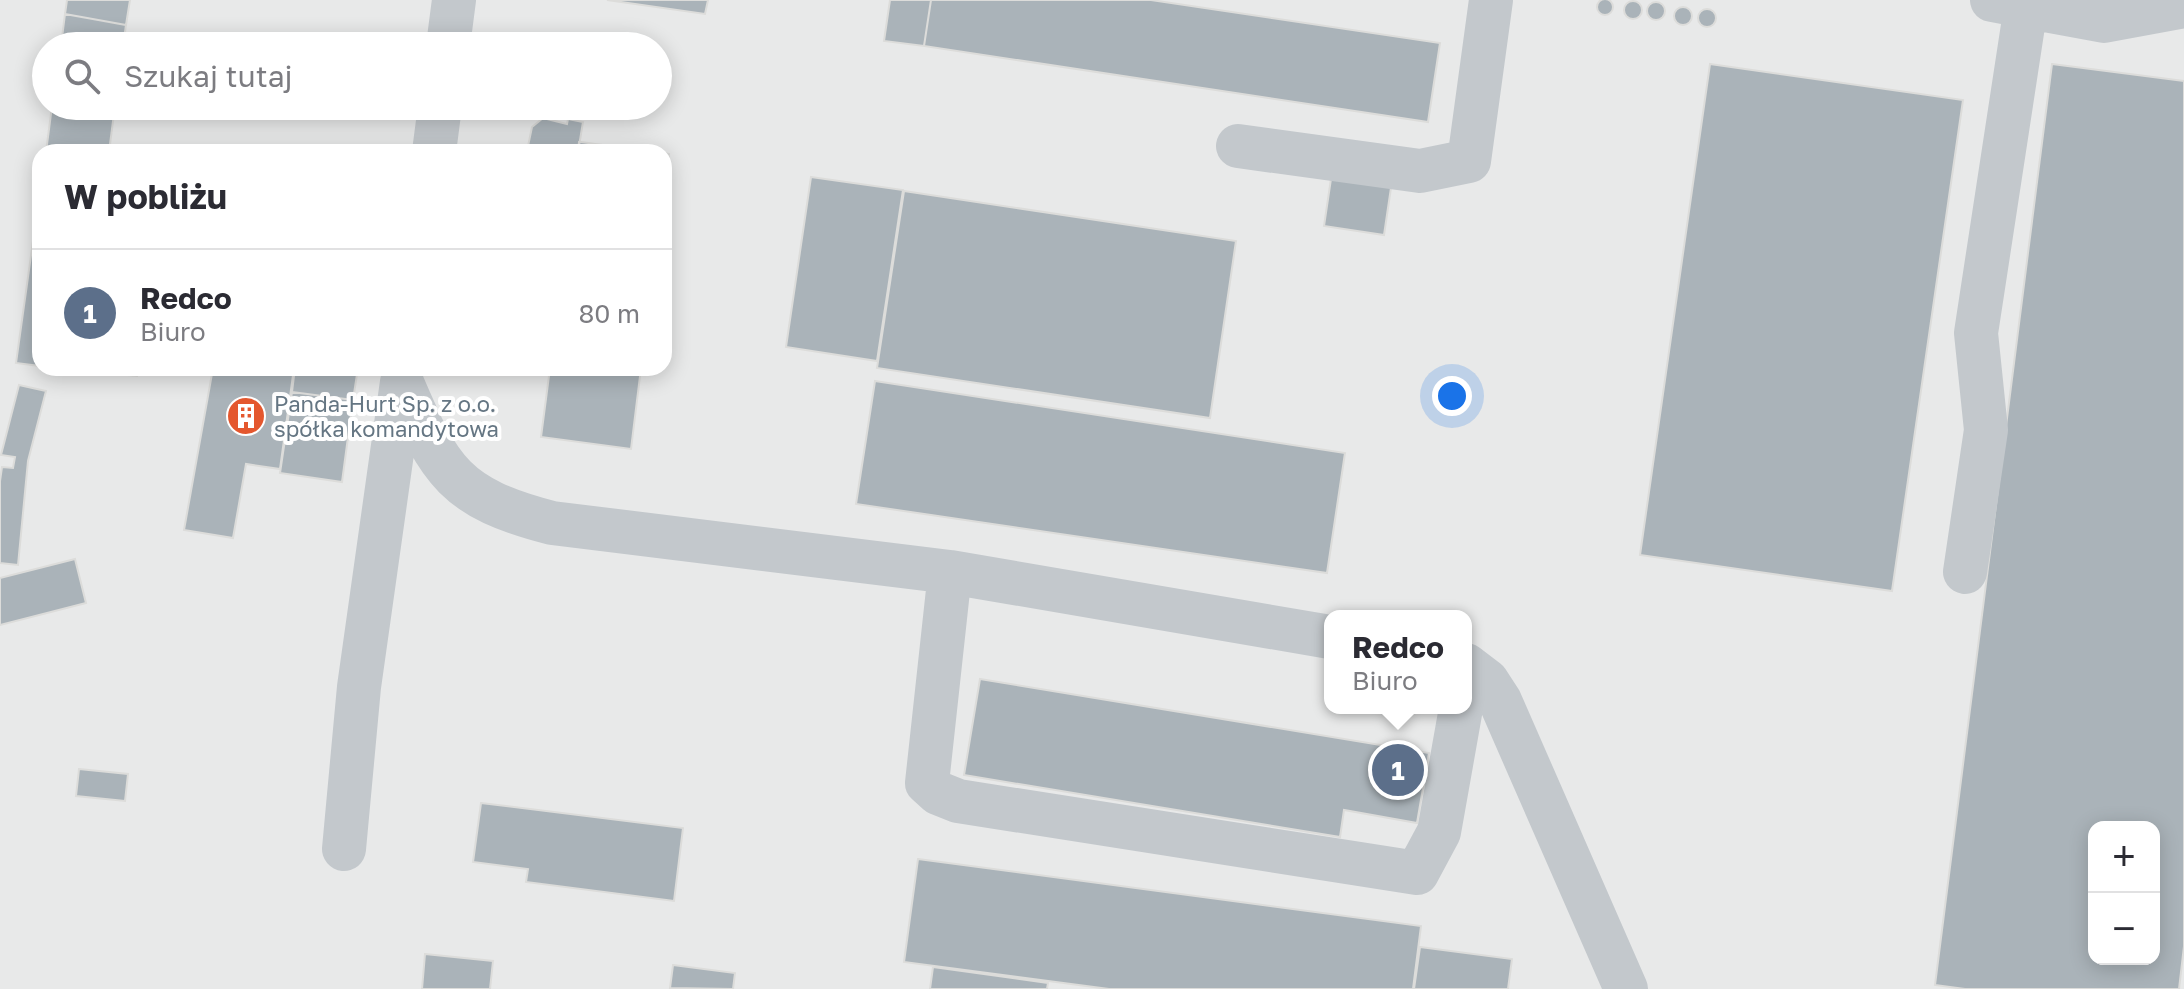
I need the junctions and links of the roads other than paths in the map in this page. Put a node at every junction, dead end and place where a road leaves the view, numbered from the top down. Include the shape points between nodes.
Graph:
1 (454, 0) edge
2 (1491, 0) edge
3 (2009, 3) edge
4 (2184, 6) edge
5 (450, 32) edge
6 (438, 120) edge
7 (435, 144) edge
8 (1238, 146) dead end
9 (403, 376) edge
10 (403, 376) edge
11 (950, 572) junction
12 (1965, 572) dead end
13 (1324, 636) edge
14 (1472, 680) edge
15 (1460, 714) edge
16 (344, 849) dead end
17 (1626, 989) edge

1 - 5 lane
2 - 8 lane via 1469,161 1420,171
3 - 4 lane via 2104,21
3 - 12 lane via 1976,333 1986,430
6 - 7 lane
9 - 11 lane via 427,439 457,482 504,511 552,523
10 - 16 lane via 359,687
11 - 13 lane
11 - 15 lane via 927,783 958,801 1417,873 1439,832
14 - 17 lane via 1487,681 1500,701

